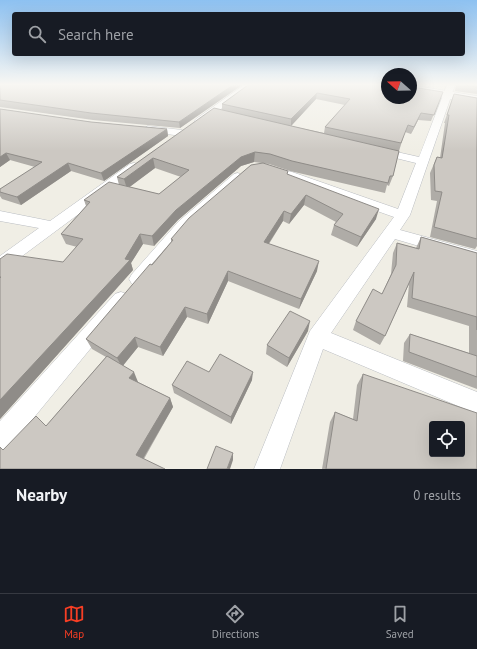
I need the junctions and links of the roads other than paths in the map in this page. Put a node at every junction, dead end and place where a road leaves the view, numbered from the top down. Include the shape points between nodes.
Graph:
1 (219, 107) edge
2 (443, 107) edge
3 (213, 112) junction
4 (227, 115) edge
5 (137, 128) edge
6 (182, 133) junction
7 (165, 145) edge
8 (368, 148) edge
9 (422, 160) junction
10 (142, 161) edge
11 (250, 168) edge
12 (272, 170) edge
13 (403, 215) junction
14 (0, 216) edge
15 (53, 226) junction
16 (392, 234) junction
17 (477, 257) edge
18 (0, 264) edge
19 (317, 337) junction
20 (477, 403) edge
21 (0, 439) edge
22 (267, 469) edge

1 - 3 street
2 - 9 street
3 - 4 street
3 - 6 street
5 - 6 street
6 - 7 street
8 - 9 street
9 - 13 street
10 - 15 street
11 - 21 street via 184,224
12 - 13 street
13 - 16 street
14 - 15 street
15 - 18 street
16 - 17 street
16 - 19 street
19 - 20 street
19 - 22 street

